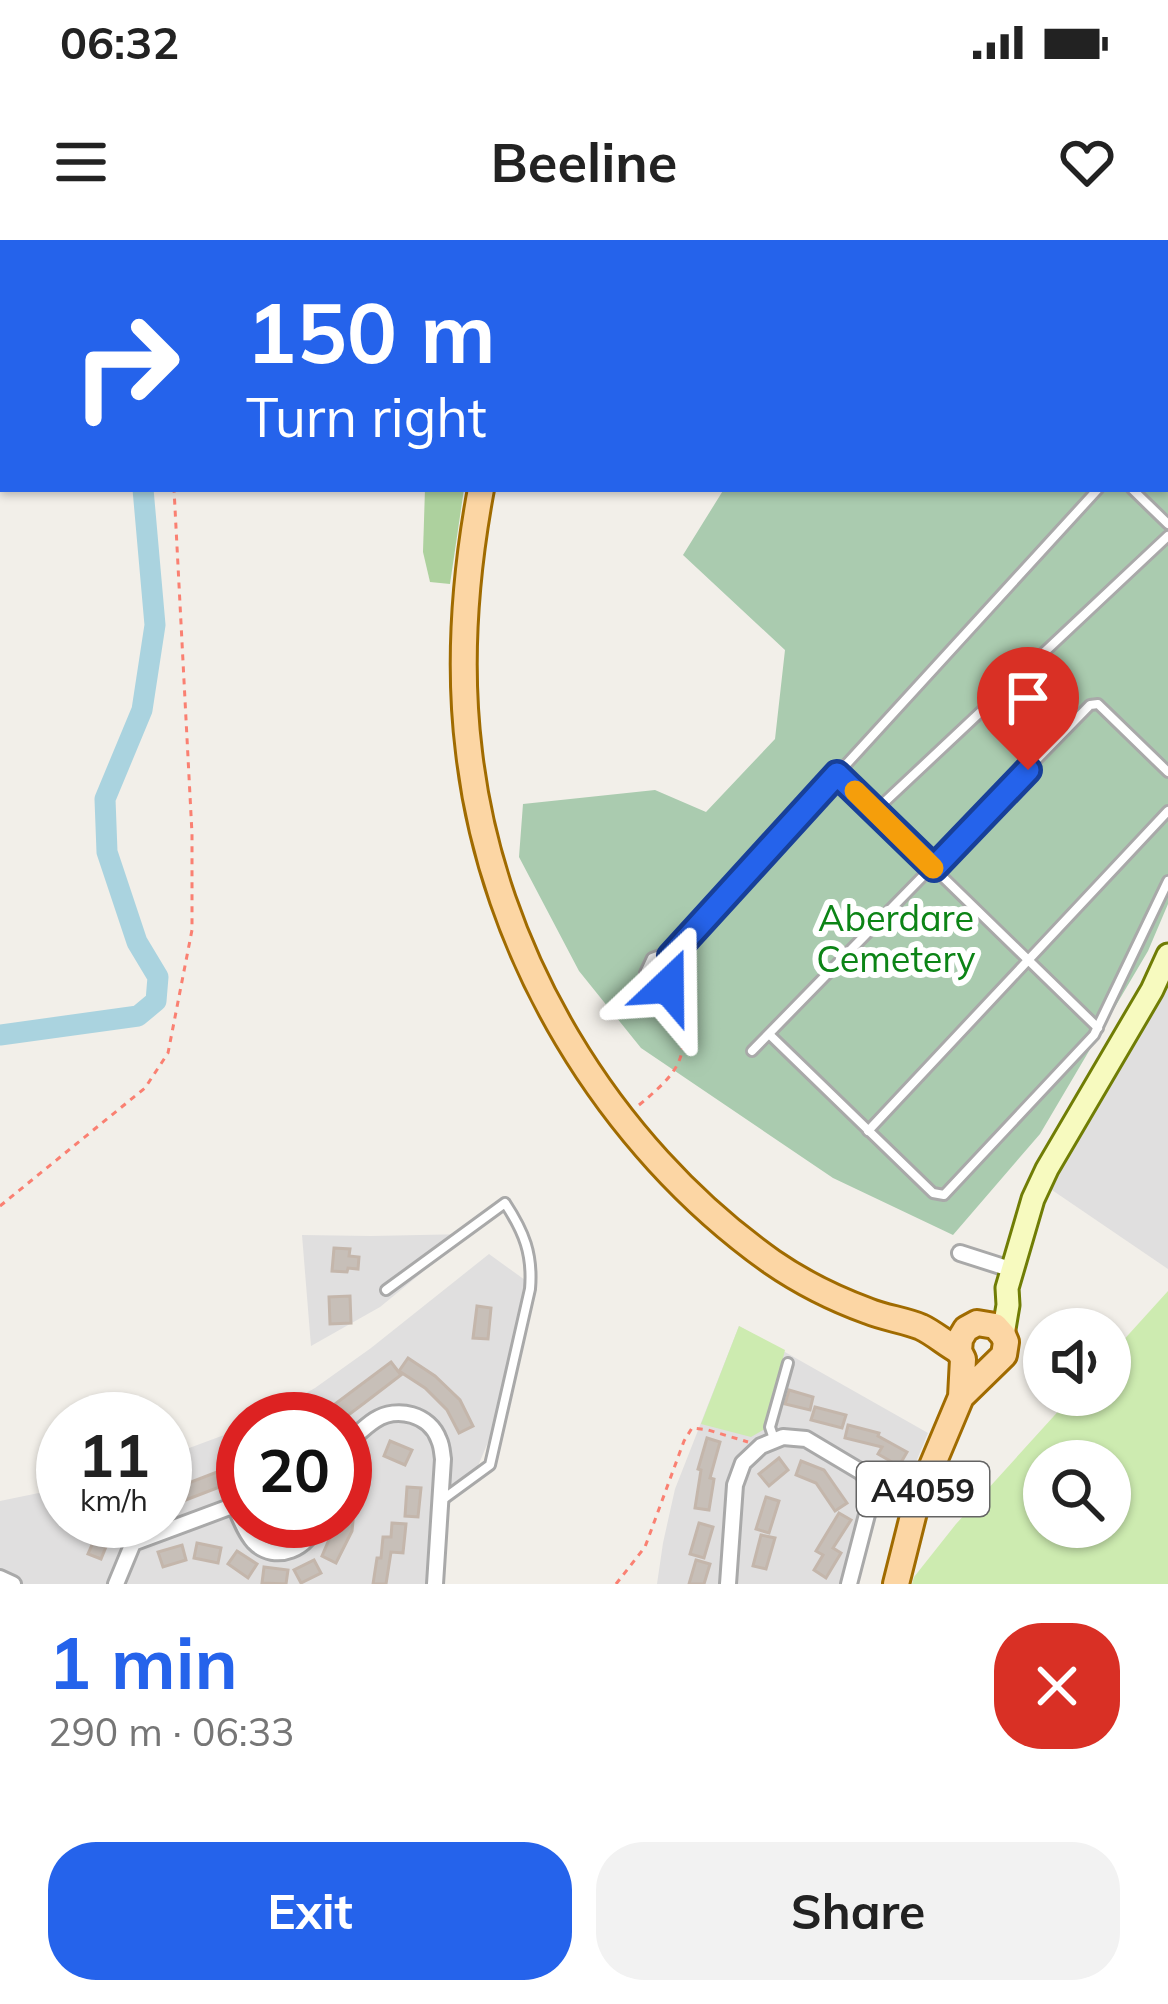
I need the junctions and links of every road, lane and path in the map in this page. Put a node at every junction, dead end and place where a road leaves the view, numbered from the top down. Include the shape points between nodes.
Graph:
1 (174, 492) edge
2 (480, 492) edge
3 (1096, 492) edge
4 (1135, 492) edge
5 (1168, 524) edge
6 (1168, 536) edge
7 (1168, 772) edge
8 (837, 774) junction
9 (875, 811) junction
10 (1168, 811) edge
11 (934, 868) junction
12 (1168, 881) edge
13 (1168, 955) edge
14 (671, 956) junction
15 (1028, 960) junction
16 (673, 981) junction
17 (1098, 1028) junction
18 (770, 1035) junction
19 (752, 1051) dead end
20 (624, 1118) junction
21 (868, 1131) junction
22 (0, 1206) edge
23 (960, 1253) dead end
24 (1010, 1279) junction
25 (386, 1290) dead end
26 (986, 1327) junction
27 (924, 1328) junction
28 (970, 1360) junction
29 (788, 1363) dead end
30 (372, 1422) edge
31 (768, 1443) junction
32 (441, 1501) junction
33 (216, 1512) edge
34 (262, 1548) edge
35 (295, 1548) edge
36 (0, 1578) edge
37 (12, 1584) edge
38 (116, 1584) edge
39 (435, 1584) edge
40 (616, 1584) edge
41 (728, 1584) edge
42 (849, 1584) edge
43 (896, 1584) edge

1 - 22 path via 192,930 168,1053 145,1088
2 - 20 main road via 464,686 478,810 517,938 546,1000
3 - 8 lane
4 - 5 lane
6 - 9 lane
7 - 11 lane via 1090,705
8 - 9 lane
8 - 14 lane
9 - 11 lane
10 - 15 lane
11 - 15 lane
11 - 18 lane
12 - 17 lane
13 - 24 main road via 1047,1169
14 - 16 lane
14 - 16 lane via 652,958 645,973 652,987
15 - 17 lane
15 - 21 lane
16 - 20 path via 681,1061
17 - 21 lane via 944,1195
18 - 19 lane
18 - 21 lane
20 - 27 main road via 693,1196 775,1264 829,1295
23 - 24 street
24 - 26 main road via 1008,1305
25 - 32 lane via 505,1203 524,1232 532,1264 490,1465
26 - 27 main road
26 - 28 main road via 963,1334
26 - 28 main road via 1006,1342 1004,1355 994,1366
27 - 28 main road
28 - 43 main road, A4059 via 916,1504
29 - 31 lane
30 - 32 street via 391,1413 422,1418 439,1439
31 - 40 path via 692,1428 645,1547
31 - 41 street via 743,1463 735,1485
31 - 42 street via 806,1439 863,1473 870,1504
32 - 39 street
33 - 38 street via 133,1543
34 - 35 street
36 - 37 street

